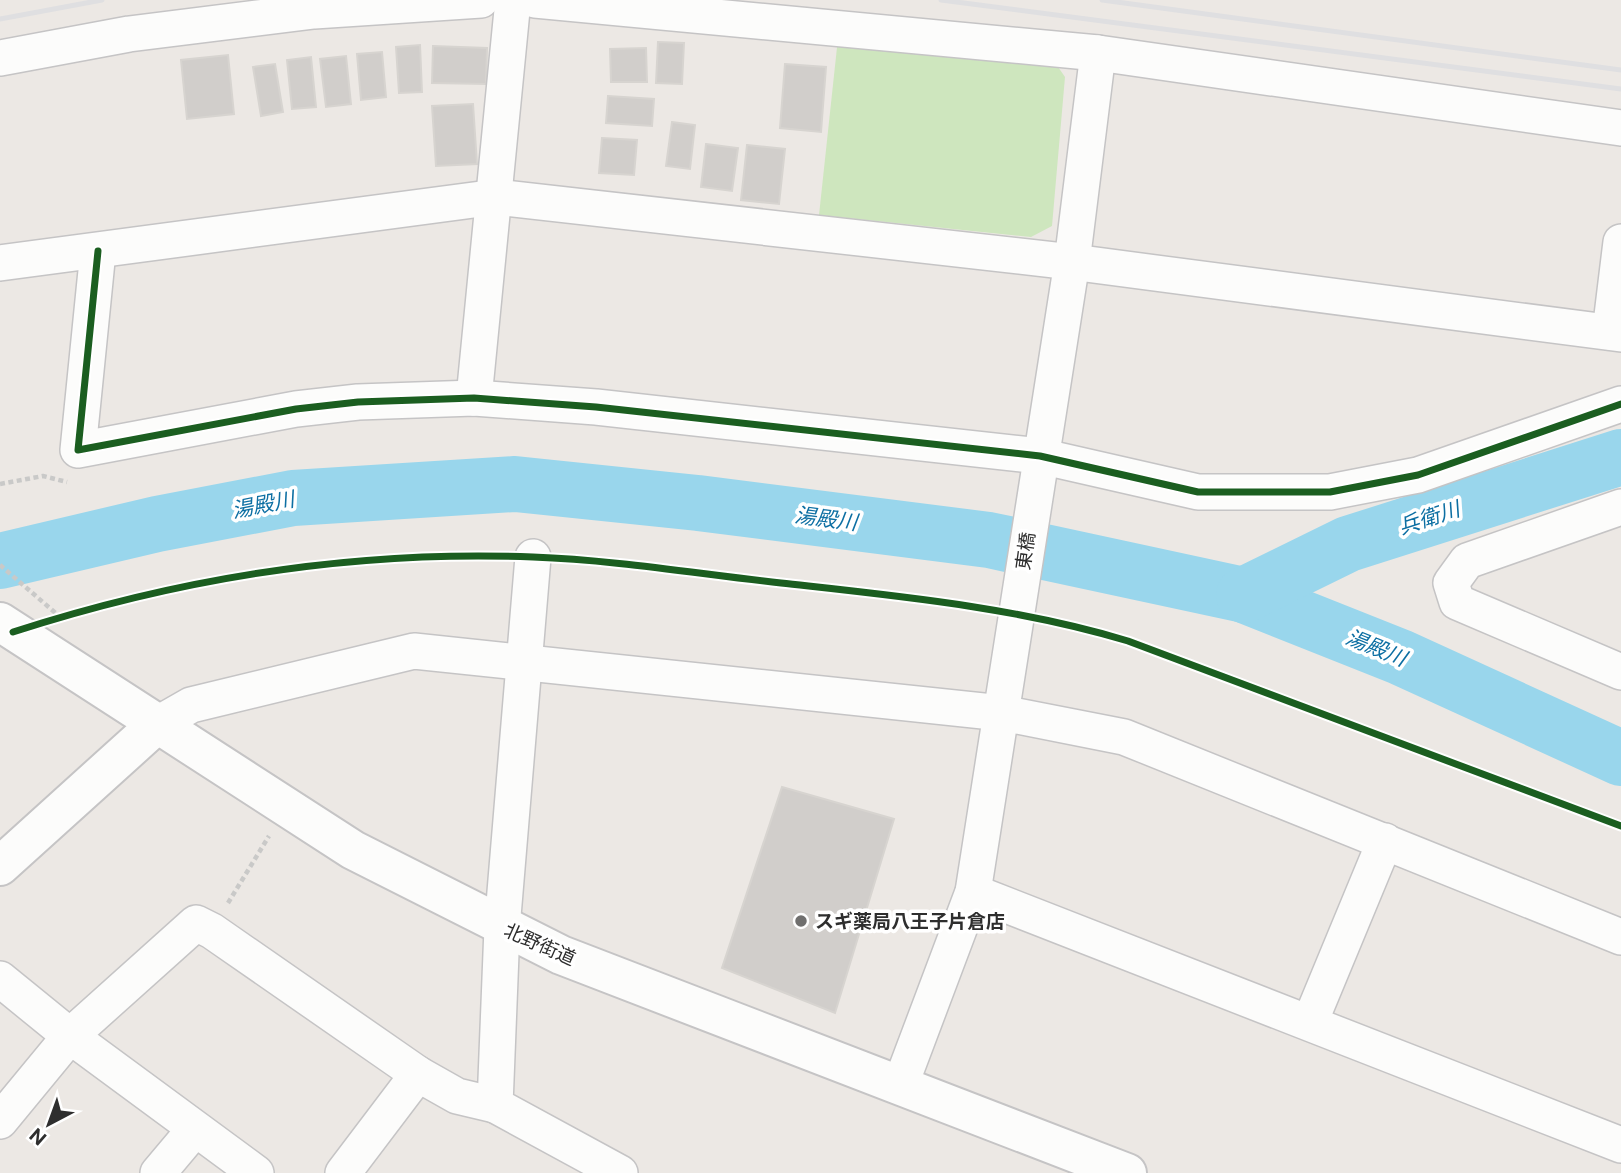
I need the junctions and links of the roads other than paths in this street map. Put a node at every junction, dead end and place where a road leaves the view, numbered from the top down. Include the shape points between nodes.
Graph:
1 (481, 0) edge
2 (513, 0) edge
3 (535, 0) edge
4 (1098, 53) junction
5 (0, 58) edge
6 (1621, 128) edge
7 (496, 197) junction
8 (1621, 242) edge
9 (98, 251) junction
10 (1072, 262) junction
11 (0, 263) edge
12 (1615, 333) edge
13 (474, 398) junction
14 (1621, 404) edge
15 (1037, 472) junction
16 (1621, 507) edge
17 (533, 557) dead end
18 (4, 628) edge
19 (525, 664) junction
20 (1621, 672) edge
21 (1003, 713) junction
22 (156, 725) junction
23 (1385, 841) junction
24 (0, 866) edge
25 (973, 892) junction
26 (502, 928) junction
27 (1621, 937) edge
28 (0, 979) edge
29 (1310, 1022) junction
30 (70, 1036) junction
31 (418, 1074) junction
32 (900, 1086) junction
33 (495, 1105) junction
34 (0, 1121) edge
35 (195, 1129) junction
36 (1621, 1145) edge
37 (158, 1173) edge
38 (256, 1173) edge
39 (343, 1173) edge
40 (620, 1173) edge
41 (1127, 1173) edge

1 - 5 street via 314,11 129,34
2 - 7 street
3 - 4 street
4 - 6 street
4 - 10 street, 東橋
7 - 9 street
7 - 10 street
7 - 13 street
8 - 12 street
9 - 11 street
9 - 13 street via 78,450 296,409
10 - 12 street
10 - 15 street, 東橋
13 - 15 street via 596,407
14 - 15 street via 1418,475 1330,492 1198,492
15 - 21 street, 東橋
16 - 20 street via 1467,561 1451,583 1457,603
17 - 19 street
18 - 22 main road, 北野街道
19 - 21 street
19 - 22 street via 414,651 191,705
19 - 26 street
21 - 23 street via 1124,737
21 - 25 street, 東橋
22 - 24 main road
22 - 26 main road, 北野街道 via 353,850
23 - 27 street
23 - 29 street
25 - 29 street
25 - 32 street, 東橋
26 - 32 main road, 北野街道
26 - 33 street
28 - 30 street
29 - 36 street
30 - 31 street via 196,923
30 - 34 street
30 - 35 street
31 - 33 street via 457,1096
31 - 39 street
32 - 41 main road, 北野街道
33 - 40 street
35 - 37 street
35 - 38 street

